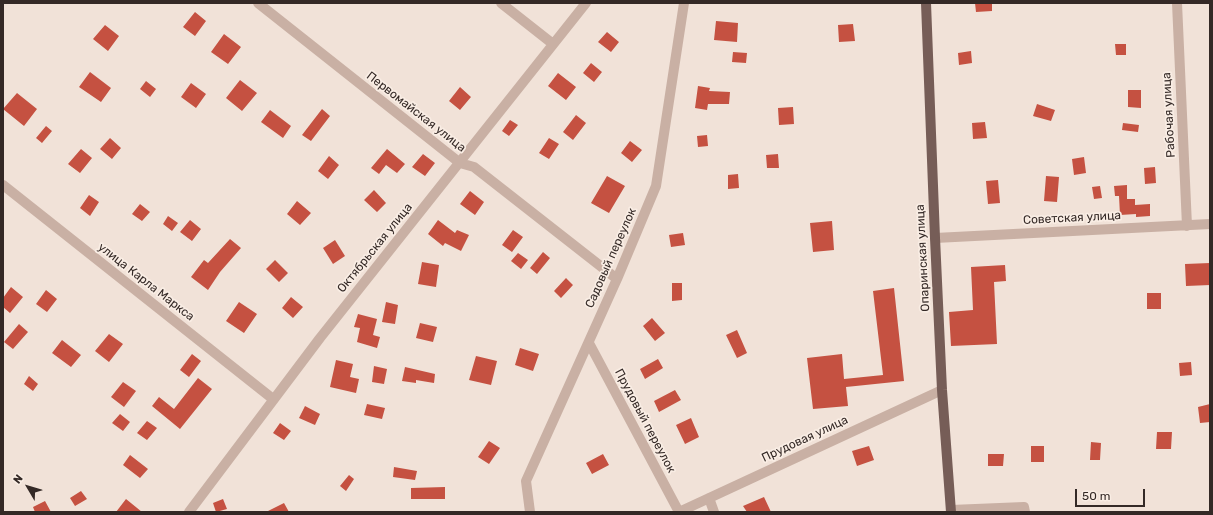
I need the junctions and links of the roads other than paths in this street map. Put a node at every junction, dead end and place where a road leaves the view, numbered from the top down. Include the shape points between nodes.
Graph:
1 (258, 3) edge
2 (501, 3) edge
3 (586, 3) edge
4 (684, 3) edge
5 (926, 3) edge
6 (1177, 3) edge
7 (553, 44) junction
8 (460, 163) junction
9 (3, 185) edge
10 (1210, 224) edge
11 (1186, 226) junction
12 (935, 238) junction
13 (618, 280) junction
14 (589, 343) junction
15 (942, 390) junction
16 (273, 399) junction
17 (709, 498) junction
18 (951, 511) edge
19 (189, 512) edge
20 (530, 512) edge
21 (679, 512) edge
22 (714, 512) edge
23 (1024, 512) edge

1 - 8 street, Первомайская улица
2 - 7 street
3 - 7 street, Октябрьская улица
4 - 13 street, Садовый переулок via 656,186
5 - 12 main road, Опаринская улица
6 - 11 street, Рабочая улица
7 - 8 street, Октябрьская улица
8 - 13 street, Первомайская улица via 474,167
8 - 16 street, Октябрьская улица
9 - 16 street, улица Карла Маркса
10 - 11 street, Советская улица
11 - 12 street, Советская улица
12 - 15 main road, Опаринская улица
13 - 14 street, Садовый переулок
14 - 20 street, Садовый переулок via 526,481
14 - 21 street, Прудовый переулок
15 - 17 street, Прудовая улица
15 - 18 main road, Опаринская улица
16 - 19 street, Октябрьская улица
17 - 21 street, Прудовая улица
17 - 22 street
18 - 23 street via 1024,506

